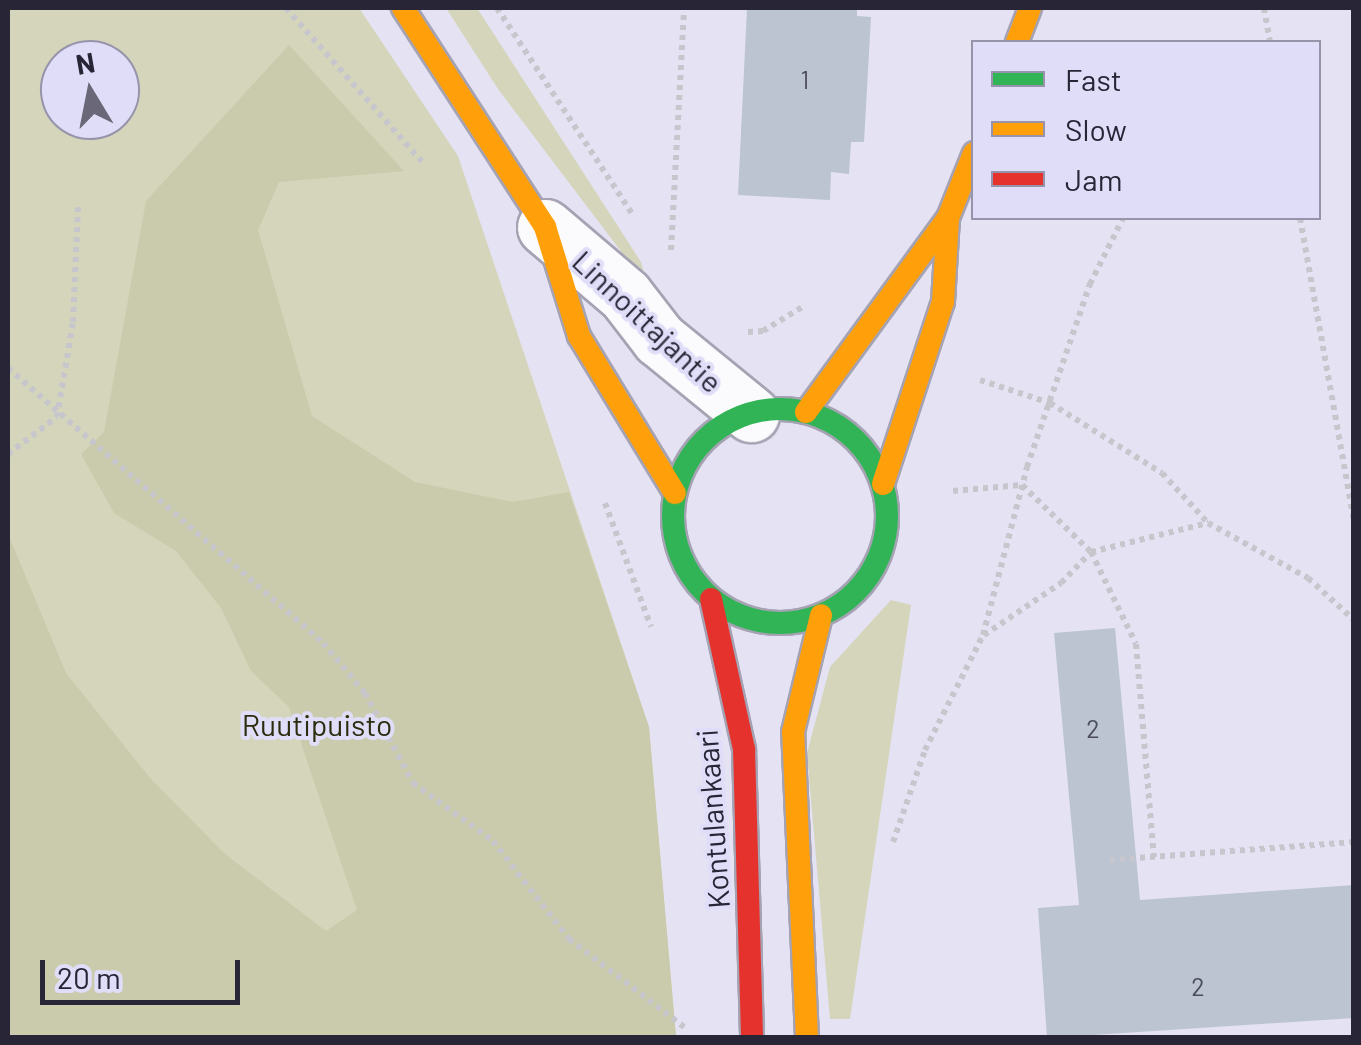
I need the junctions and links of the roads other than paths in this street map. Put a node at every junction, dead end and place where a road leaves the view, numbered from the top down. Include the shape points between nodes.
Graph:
1 (403, 8) edge
2 (1030, 8) edge
3 (1017, 40) edge
4 (971, 160) edge
5 (948, 218) junction
6 (544, 227) junction
7 (806, 412) junction
8 (751, 414) junction
9 (882, 484) junction
10 (676, 494) junction
11 (711, 599) junction
12 (821, 615) junction
13 (752, 1038) edge
14 (808, 1038) edge

1 - 6 main road, Linnoittajantie
2 - 3 main road
4 - 5 main road
5 - 7 main road
5 - 9 main road via 944,302
6 - 8 street, Linnoittajantie via 625,295 659,339
6 - 10 main road, Linnoittajantie via 580,336
7 - 8 main road, Kontulankaari
7 - 9 main road via 852,438
8 - 10 main road, Kontulankaari via 702,444
9 - 12 main road via 886,534 878,562 862,587
10 - 11 main road, Kontulankaari via 678,552
11 - 12 main road via 766,623
11 - 13 main road, Kontulankaari via 744,750
12 - 14 main road via 793,732

